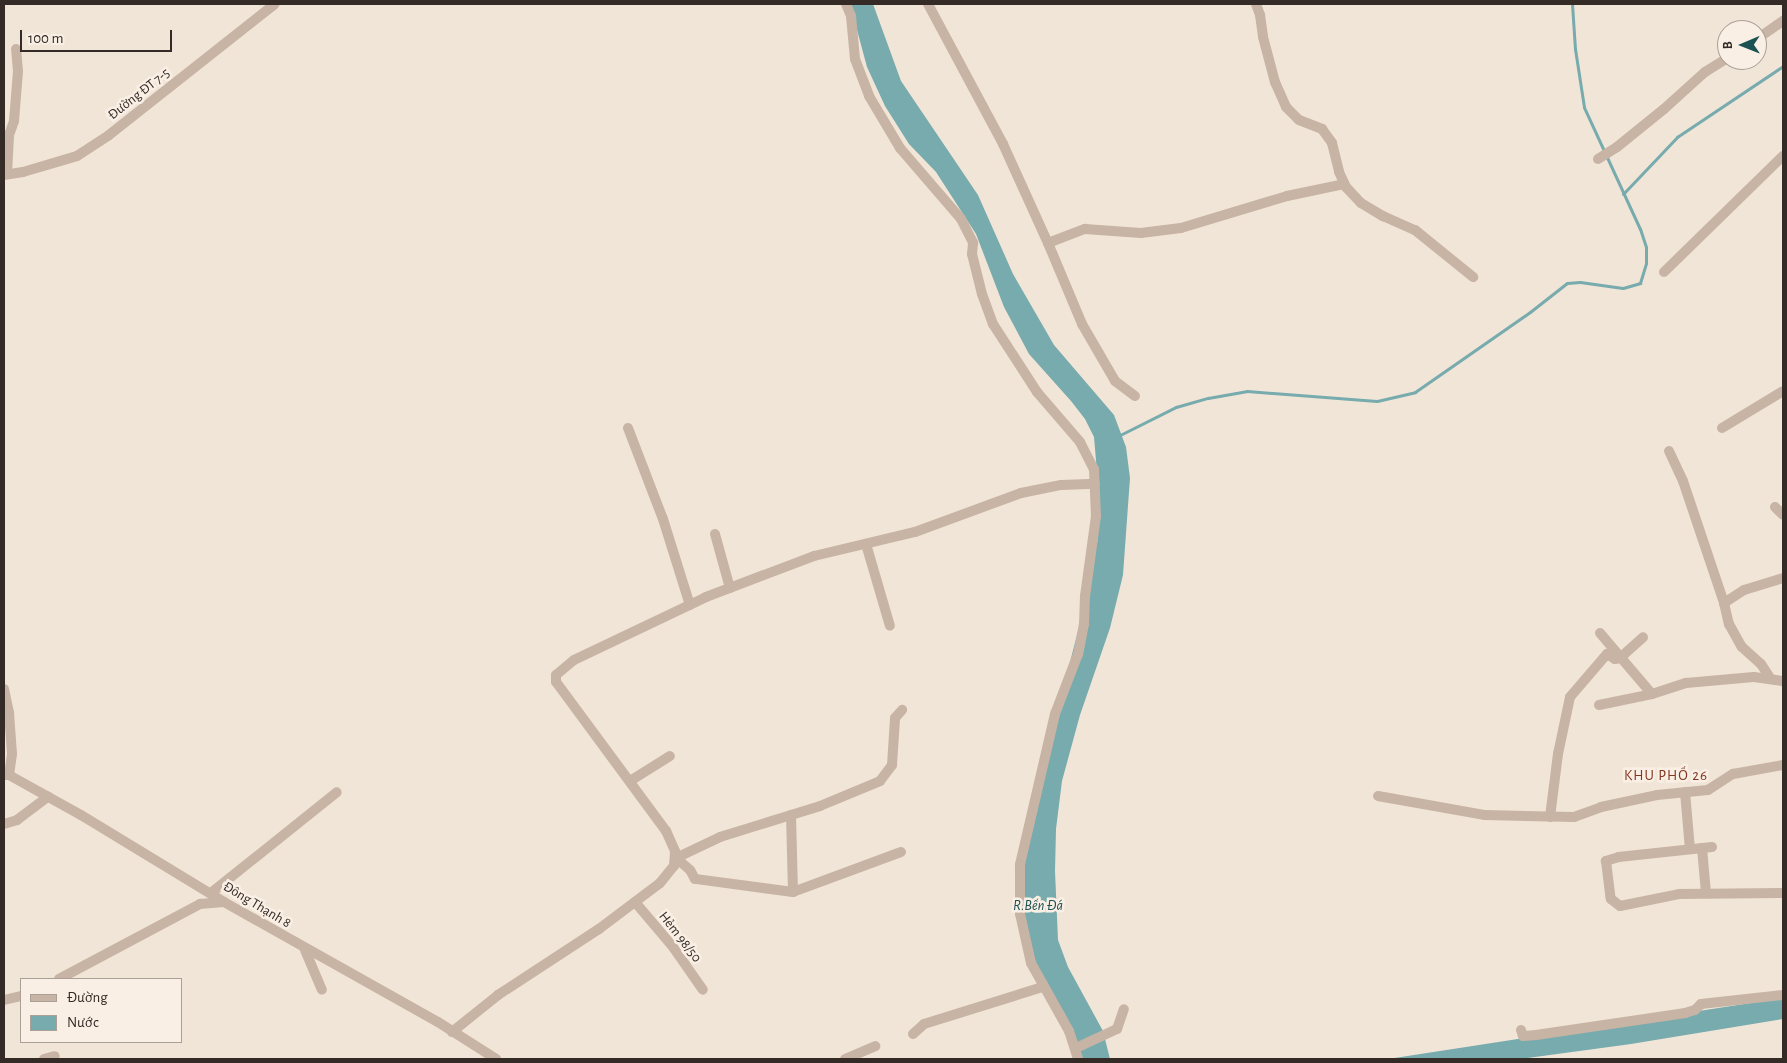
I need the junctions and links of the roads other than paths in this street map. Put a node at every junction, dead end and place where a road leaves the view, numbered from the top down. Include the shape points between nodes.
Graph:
1 (275, 4) edge
2 (846, 4) edge
3 (928, 4) edge
4 (1256, 4) edge
5 (1783, 21) edge
6 (1767, 32) edge
7 (16, 49) dead end
8 (1717, 65) edge
9 (1783, 156) edge
10 (1598, 159) dead end
11 (6, 174) edge
12 (1344, 184) junction
13 (1048, 243) junction
14 (1664, 272) dead end
15 (1473, 277) dead end
16 (1783, 391) edge
17 (1134, 396) dead end
18 (628, 428) dead end
19 (1722, 428) dead end
20 (1669, 452) dead end
21 (1095, 484) junction
22 (1775, 507) dead end
23 (1783, 515) edge
24 (714, 534) dead end
25 (866, 544) junction
26 (1783, 578) edge
27 (730, 588) junction
28 (1724, 603) junction
29 (690, 605) junction
30 (890, 626) dead end
31 (1600, 633) dead end
32 (1643, 637) dead end
33 (1620, 658) junction
34 (1770, 678) junction
35 (1783, 681) edge
36 (4, 689) edge
37 (1652, 694) junction
38 (1599, 705) dead end
39 (902, 710) dead end
40 (670, 756) dead end
41 (1783, 765) edge
42 (6, 775) edge
43 (630, 781) junction
44 (337, 792) dead end
45 (1685, 792) junction
46 (1378, 796) dead end
47 (48, 797) junction
48 (791, 815) junction
49 (1550, 817) junction
50 (4, 824) edge
51 (1690, 849) junction
52 (901, 852) dead end
53 (676, 858) junction
54 (793, 892) junction
55 (211, 893) junction
56 (1706, 893) junction
57 (1783, 893) edge
58 (224, 902) junction
59 (635, 902) junction
60 (305, 950) junction
61 (61, 978) edge
62 (1043, 986) junction
63 (322, 990) dead end
64 (703, 990) dead end
65 (1783, 995) edge
66 (20, 996) edge
67 (4, 1000) edge
68 (1124, 1009) dead end
69 (1521, 1030) dead end
70 (452, 1032) junction
71 (913, 1034) dead end
72 (875, 1046) dead end
73 (1076, 1047) junction
74 (55, 1056) dead end
75 (44, 1059) edge
76 (496, 1059) edge
77 (844, 1059) edge
78 (1078, 1059) edge

1 - 11 street, Đường ĐT 7-5 via 109,135 77,156
2 - 21 street via 851,16 855,59 869,96 900,148 961,219 973,243 972,254 993,324 1037,392 1080,442 1094,469
3 - 13 street via 1004,144
4 - 12 street via 1276,82 1286,107 1299,120 1322,129 1332,143
5 - 6 street
7 - 11 street via 18,72 14,122 9,135
8 - 10 street
9 - 14 street
12 - 13 street via 1287,196 1181,228 1141,233 1086,229
12 - 15 street via 1361,203 1415,230
13 - 17 street via 1082,324 1114,381
16 - 19 street
18 - 29 street via 663,520
20 - 28 street via 1683,480
21 - 25 street via 1062,485 1021,493 915,532
21 - 62 street via 1096,516 1084,624 1078,654 1055,714 1020,865 1020,914 1032,964
22 - 23 street
24 - 27 street
25 - 27 street via 814,556
25 - 30 street
26 - 28 street via 1744,590
27 - 29 street
28 - 34 street via 1729,624 1742,647 1761,664
29 - 43 street via 574,660 556,675 556,682
31 - 33 street
32 - 33 street
33 - 37 street
33 - 49 street via 1607,654 1570,698 1558,754
34 - 35 street
34 - 37 street via 1686,683
36 - 42 street via 12,754
37 - 38 street
39 - 48 street via 895,718 892,764 880,781
40 - 43 street
41 - 45 street via 1733,774 1708,790
42 - 47 street, Đông Thạnh 8
43 - 53 street via 666,831
44 - 55 street
45 - 49 street via 1601,807 1574,817
45 - 51 street
46 - 49 street via 1485,815
47 - 50 street via 17,820
47 - 55 street, Đông Thạnh 8
48 - 53 street via 720,837
48 - 54 street
51 - 56 street via 1707,848
51 - 56 street via 1606,861 1612,899 1620,906 1678,894
52 - 54 street
53 - 54 street via 696,879
53 - 59 street via 674,866 660,883
55 - 58 street, Đông Thạnh 8
56 - 57 street
58 - 60 street, Đông Thạnh 8
58 - 61 street via 200,904
59 - 64 street, Hẻm 98/50 via 673,947
59 - 70 street via 498,995
60 - 63 street
60 - 70 street, Đông Thạnh 8
62 - 71 street via 924,1024
62 - 73 street
65 - 69 street via 1701,1004 1685,1013 1536,1035 1523,1036
66 - 67 street
68 - 73 street via 1117,1028
70 - 76 street, Đông Thạnh 8
72 - 77 street
73 - 78 street
74 - 75 street

